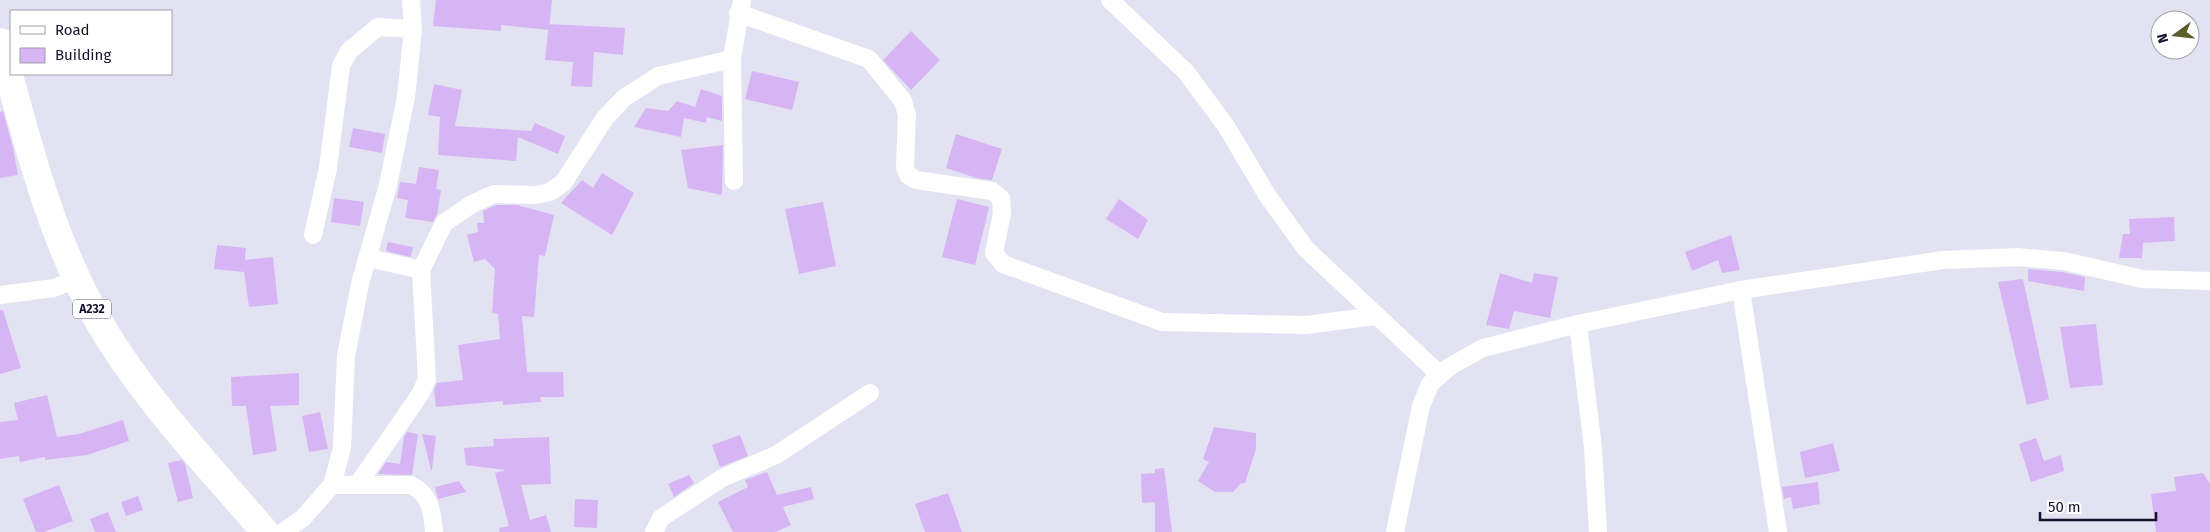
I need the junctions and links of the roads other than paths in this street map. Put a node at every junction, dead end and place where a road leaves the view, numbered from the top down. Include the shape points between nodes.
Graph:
1 (410, 0) edge
2 (1110, 0) edge
3 (740, 6) edge
4 (413, 29) junction
5 (0, 42) edge
6 (732, 59) junction
7 (734, 181) dead end
8 (313, 235) dead end
9 (369, 258) junction
10 (421, 270) junction
11 (76, 279) junction
12 (2210, 281) edge
13 (1741, 290) junction
14 (0, 295) edge
15 (1375, 316) junction
16 (1578, 324) junction
17 (1439, 374) junction
18 (870, 393) dead end
19 (358, 484) junction
20 (332, 485) junction
21 (265, 532) edge
22 (283, 532) edge
23 (434, 532) edge
24 (654, 532) edge
25 (1395, 532) edge
26 (1598, 532) edge
27 (1778, 532) edge

1 - 4 street
2 - 15 street via 1186,72 1226,126 1267,196 1306,249
3 - 6 street
3 - 15 street via 869,59 903,101 907,115 905,167 908,175 916,180 992,191 1001,198 1002,213 994,253 1003,264 1162,322 1306,325
4 - 8 street via 378,27 349,51 341,66 328,168
4 - 9 street via 406,97
5 - 11 main road, A232 via 52,223
6 - 7 street
6 - 10 street via 658,76 644,83 605,118 563,183 550,192 494,194 472,204 444,223
9 - 10 street
9 - 20 street via 360,284 346,356 342,448
10 - 19 street via 427,380
11 - 14 street via 54,288
11 - 21 main road, A232 via 128,366
12 - 13 street via 2142,279 2064,261 2017,256 1943,260
13 - 16 street
13 - 27 street
15 - 17 street
16 - 17 street via 1482,348
16 - 26 street via 1593,448
17 - 25 street via 1430,384 1421,406
18 - 24 street via 776,455 722,478 661,518
19 - 20 street
19 - 23 street via 411,485 422,491 431,510
20 - 22 street via 303,518

